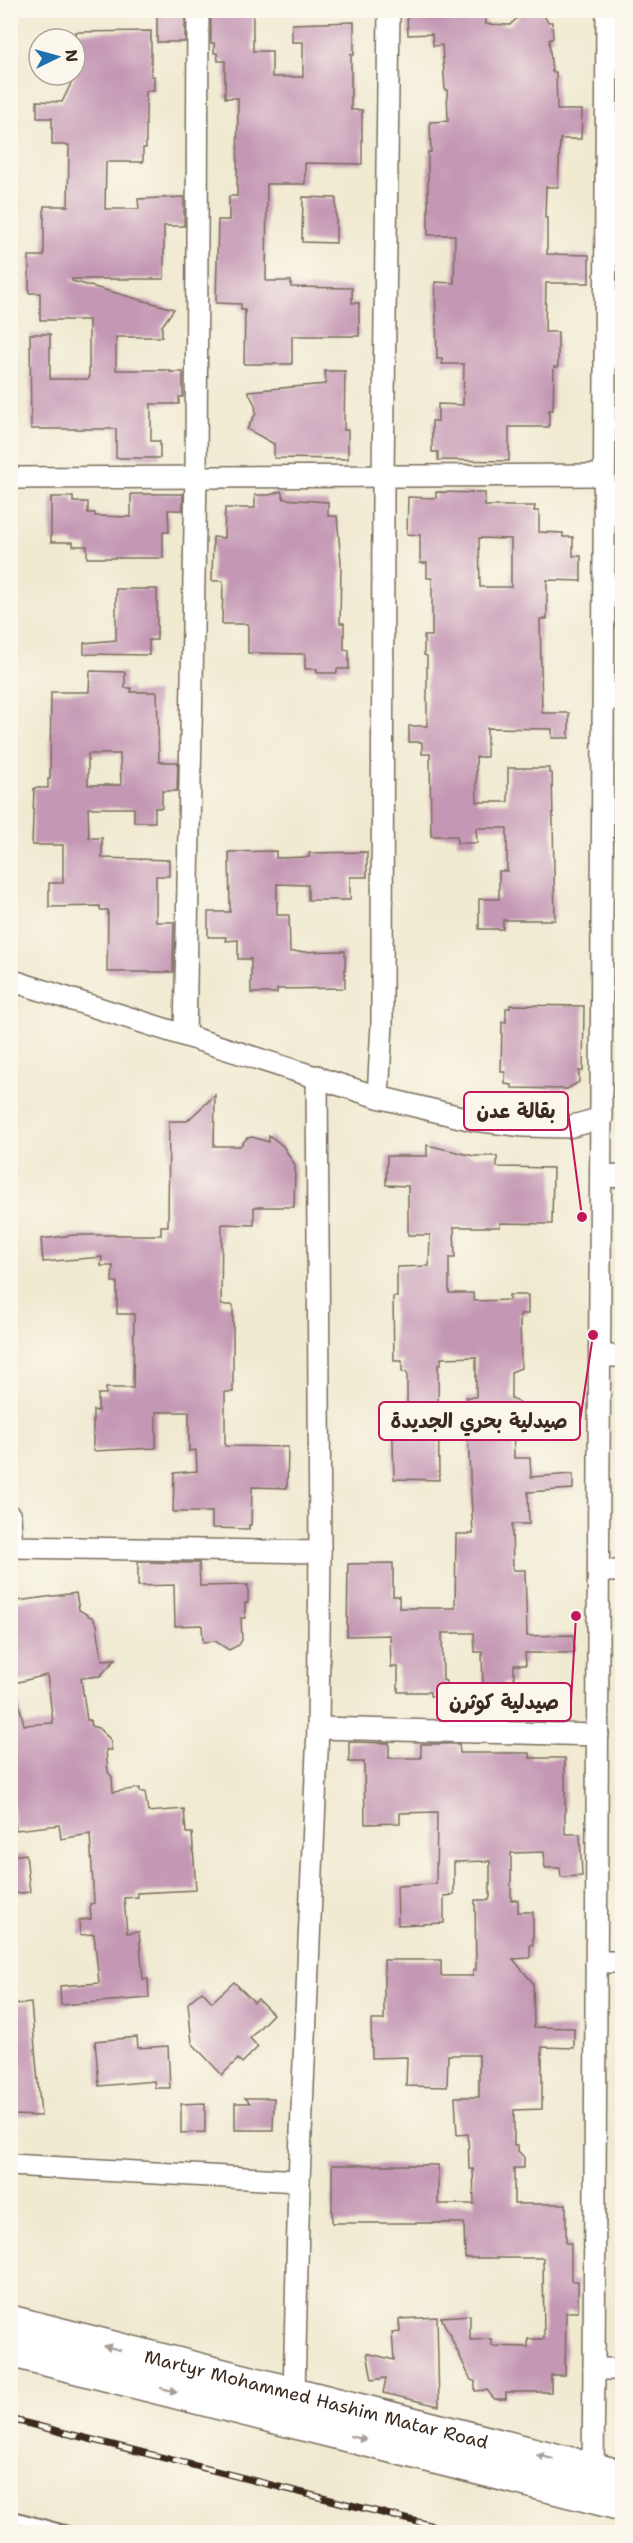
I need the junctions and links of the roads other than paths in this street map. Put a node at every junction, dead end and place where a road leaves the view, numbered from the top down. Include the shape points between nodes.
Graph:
1 (198, 10) edge
2 (389, 10) edge
3 (607, 10) edge
4 (614, 218) edge
5 (383, 475) junction
6 (604, 475) junction
7 (196, 476) junction
8 (10, 478) edge
9 (613, 699) edge
10 (10, 980) edge
11 (185, 1035) junction
12 (316, 1076) junction
13 (378, 1097) junction
14 (602, 1118) junction
15 (622, 1176) edge
16 (601, 1177) junction
17 (600, 1356) junction
18 (622, 1356) edge
19 (10, 1516) edge
20 (11, 1547) edge
21 (320, 1552) junction
22 (599, 1571) junction
23 (622, 1571) edge
24 (318, 1728) junction
25 (598, 1735) junction
26 (596, 1962) junction
27 (622, 1962) edge
28 (10, 2164) edge
29 (299, 2181) junction
30 (10, 2322) edge
31 (10, 2350) edge
32 (594, 2369) junction
33 (622, 2369) edge
34 (294, 2394) junction
35 (601, 2481) edge
36 (622, 2504) edge
37 (10, 2516) edge
38 (68, 2532) edge

1 - 7 street
2 - 5 street
3 - 4 street
4 - 6 street
5 - 6 street
5 - 7 street
5 - 13 street via 382,1024
6 - 9 street
7 - 8 street
7 - 11 street
9 - 14 street
10 - 11 street
11 - 12 street
12 - 13 street
12 - 21 street
13 - 14 street via 473,1120 524,1126 569,1127
14 - 16 street
15 - 16 street
16 - 17 street
17 - 18 street
17 - 22 street
19 - 20 street
20 - 21 street
21 - 24 street
22 - 23 street
22 - 25 street
24 - 25 street
24 - 29 street
25 - 26 street
26 - 27 street
26 - 32 street
28 - 29 street
29 - 34 street
34 -> 30 main road, Martyr Mohammed Hashim Matar Road
31 -> 35 main road, Martyr Mohammed Hashim Matar Road
32 - 33 street
32 - 35 street
35 -> 34 main road, Martyr Mohammed Hashim Matar Road
35 - 36 main road, Martyr Mohammed Hashim Matar Road
37 - 38 lane

